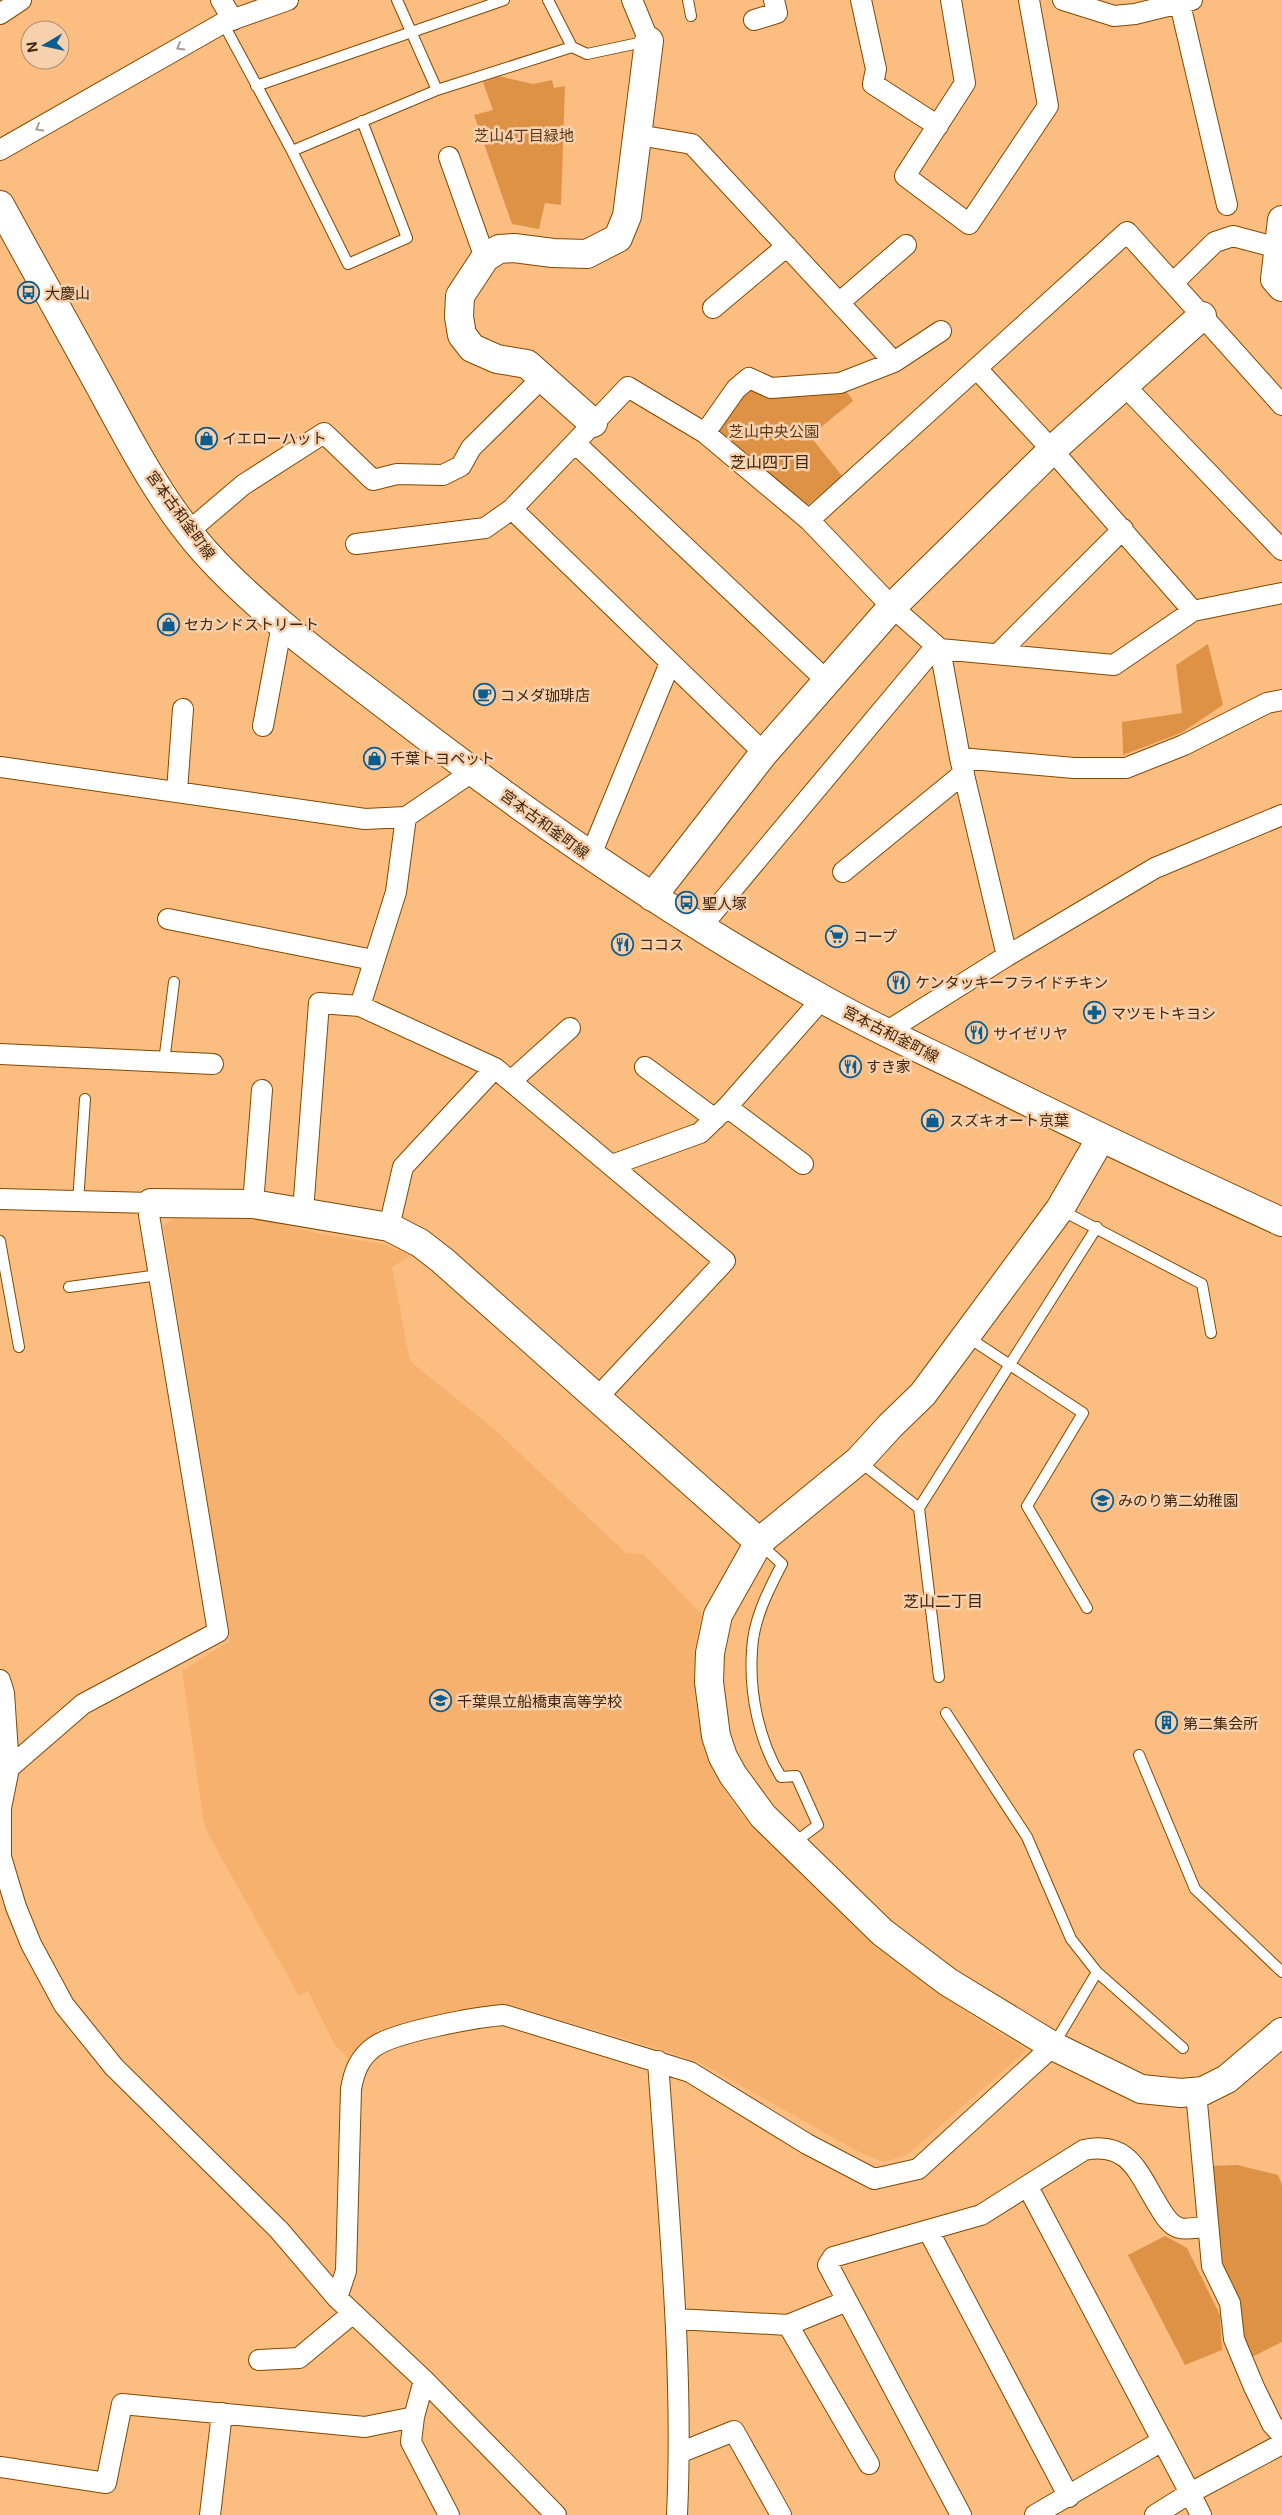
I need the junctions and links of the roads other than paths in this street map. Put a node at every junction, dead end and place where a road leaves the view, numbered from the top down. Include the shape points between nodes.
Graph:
1 (21, 0) edge
2 (221, 0) edge
3 (288, 0) edge
4 (397, 0) edge
5 (504, 0) edge
6 (548, 0) edge
7 (632, 0) edge
8 (688, 0) edge
9 (774, 0) edge
10 (862, 0) edge
11 (951, 0) edge
12 (1029, 0) edge
13 (1063, 0) edge
14 (1186, 2) edge
15 (1134, 7) edge
16 (0, 14) edge
17 (692, 16) dead end
18 (754, 20) dead end
19 (228, 21) junction
20 (410, 32) junction
21 (649, 41) junction
22 (572, 47) junction
23 (256, 86) junction
24 (437, 90) junction
25 (362, 122) junction
26 (938, 126) junction
27 (638, 134) junction
28 (0, 150) edge
29 (292, 151) junction
30 (449, 157) dead end
31 (0, 205) edge
32 (1227, 205) dead end
33 (1282, 220) edge
34 (787, 246) junction
35 (906, 246) dead end
36 (1278, 248) junction
37 (485, 258) junction
38 (1173, 283) junction
39 (1282, 287) edge
40 (840, 302) junction
41 (713, 308) dead end
42 (1202, 316) junction
43 (941, 331) dead end
44 (894, 362) junction
45 (978, 370) junction
46 (542, 378) junction
47 (1124, 385) junction
48 (1282, 405) edge
49 (594, 423) junction
50 (705, 433) junction
51 (576, 443) junction
52 (1052, 450) junction
53 (512, 509) junction
54 (808, 520) junction
55 (1123, 529) junction
56 (189, 531) junction
57 (356, 544) dead end
58 (1282, 550) edge
59 (1282, 593) edge
60 (892, 606) junction
61 (1193, 611) junction
62 (282, 624) junction
63 (938, 648) junction
64 (999, 653) junction
65 (670, 663) junction
66 (828, 682) junction
67 (1282, 700) edge
68 (183, 709) dead end
69 (263, 726) dead end
70 (764, 753) junction
71 (962, 766) junction
72 (0, 767) edge
73 (472, 772) junction
74 (177, 791) junction
75 (1282, 815) edge
76 (406, 817) junction
77 (590, 856) junction
78 (843, 872) dead end
79 (652, 897) junction
80 (168, 919) dead end
81 (700, 928) junction
82 (1007, 956) junction
83 (373, 960) junction
84 (174, 982) dead end
85 (822, 999) junction
86 (360, 1006) junction
87 (570, 1028) dead end
88 (886, 1032) junction
89 (0, 1054) edge
90 (164, 1062) junction
91 (213, 1064) dead end
92 (645, 1067) dead end
93 (495, 1068) junction
94 (512, 1081) junction
95 (262, 1090) dead end
96 (85, 1099) dead end
97 (721, 1113) junction
98 (1101, 1138) junction
99 (803, 1164) dead end
100 (612, 1165) junction
101 (0, 1198) edge
102 (78, 1202) junction
103 (151, 1203) junction
104 (253, 1204) junction
105 (1060, 1209) junction
106 (303, 1211) junction
107 (1282, 1222) edge
108 (389, 1227) junction
109 (1097, 1227) junction
110 (0, 1241) edge
111 (159, 1275) junction
112 (69, 1287) dead end
113 (1211, 1333) dead end
114 (966, 1336) junction
115 (19, 1347) dead end
116 (1009, 1366) junction
117 (596, 1399) junction
118 (859, 1460) junction
119 (919, 1508) junction
120 (759, 1542) junction
121 (1087, 1608) dead end
122 (938, 1677) dead end
123 (0, 1680) edge
124 (946, 1713) dead end
125 (1139, 1755) dead end
126 (9, 1768) junction
127 (793, 1844) junction
128 (1, 1856) edge
129 (1097, 1972) junction
130 (1282, 1972) edge
131 (1282, 2032) edge
132 (1053, 2046) junction
133 (1183, 2048) dead end
134 (658, 2061) junction
135 (1196, 2092) junction
136 (1028, 2187) junction
137 (1207, 2227) junction
138 (928, 2230) junction
139 (337, 2298) junction
140 (847, 2301) junction
141 (353, 2313) junction
142 (676, 2319) junction
143 (788, 2325) junction
144 (259, 2360) dead end
145 (424, 2380) junction
146 (222, 2413) junction
147 (414, 2417) junction
148 (1282, 2435) edge
149 (1162, 2441) junction
150 (1282, 2444) edge
151 (680, 2453) junction
152 (869, 2464) dead end
153 (0, 2467) edge
154 (1190, 2493) junction
155 (1069, 2497) junction
156 (210, 2515) edge
157 (450, 2515) edge
158 (556, 2515) edge
159 (676, 2515) edge
160 (780, 2515) edge
161 (961, 2515) edge
162 (1035, 2515) edge
163 (1155, 2515) edge
164 (1201, 2515) edge

1 - 16 street
2 - 19 street
3 - 19 street
4 - 20 lane
5 - 20 lane
6 - 22 lane
7 - 21 street
8 - 17 lane
9 - 18 street via 777,13
10 - 26 street via 876,70 873,84
11 - 26 street via 965,83
12 - 26 street via 1048,106 969,224 906,176
13 - 15 street via 1114,16
14 - 15 street
14 - 32 street
19 - 23 lane
19 -> 28 street
20 - 23 lane
20 - 24 lane
21 - 22 lane via 587,54
21 - 27 street
22 - 24 lane
23 - 29 lane
24 - 25 lane
25 - 29 lane
25 - 29 lane via 407,238 348,264
27 - 34 street via 692,144
27 - 37 street via 627,216 618,238 587,254 514,248 499,249
30 - 37 street
31 - 56 street, 宮本古和釜町線 via 136,452
33 - 36 street
34 - 40 street
34 - 41 street
35 - 40 street
36 - 38 street via 1233,236 1215,242
36 - 39 street via 1275,279
37 - 46 street via 460,296 462,335 472,348 497,359 527,364
38 - 42 street
38 - 45 street via 1127,232
40 - 44 street
42 - 47 street
42 - 48 street
43 - 44 street
44 - 50 street via 840,383 771,388 749,378 736,389
45 - 52 street
45 - 54 street
46 - 49 street
46 - 56 street via 471,448 461,466 443,475 397,474 373,480 324,433 243,485
47 - 52 street
47 - 58 street
49 - 50 street via 628,387
49 - 51 street
50 - 54 street
51 - 53 street
51 - 66 street
52 - 55 street
52 - 60 street
53 - 57 street via 485,528
53 - 65 street
54 - 60 street
55 - 61 street
55 - 64 street
56 - 62 street, 宮本古和釜町線 via 238,586
59 - 61 street
60 - 63 street
60 - 66 street
61 - 64 street via 1114,665
62 - 69 street
62 - 73 street, 宮本古和釜町線
63 - 64 street
63 - 71 street
63 - 81 street
65 - 70 street
65 - 77 street
66 - 70 street
67 - 71 street via 1267,703 1184,746 1126,768
68 - 74 street
70 - 79 street
71 - 78 street
71 - 82 street
72 - 74 street
73 - 76 street
73 - 77 street, 宮本古和釜町線
74 - 76 street via 365,819
75 - 82 street via 1155,868
76 - 83 street via 396,892
77 - 79 street, 宮本古和釜町線
79 - 81 street, 宮本古和釜町線
80 - 83 street
81 - 85 street, 宮本古和釜町線
82 - 88 street
83 - 86 street
84 - 90 lane
85 - 88 street, 宮本古和釜町線
85 - 97 street
86 - 93 street
86 - 106 street via 319,1003
87 - 94 street
88 - 98 street, 宮本古和釜町線
89 - 90 street
90 - 91 street
92 - 97 street
93 - 94 street
93 - 108 street via 403,1167
94 - 100 street
95 - 104 street
96 - 102 lane
97 - 99 street
97 - 100 street via 700,1133
98 - 105 street
98 - 107 street, 宮本古和釜町線
100 - 117 street via 725,1262
101 - 102 street
102 - 103 street
103 - 104 street
103 - 111 street via 149,1215
104 - 106 street
105 - 109 lane
105 - 114 street
106 - 108 street
108 - 117 street via 420,1243 442,1260
109 - 113 lane via 1202,1284
109 - 116 lane
110 - 115 lane
111 - 112 lane
111 - 126 street via 218,1632 83,1704
114 - 116 lane
114 - 118 street via 923,1394
116 - 119 lane
116 - 121 lane via 1083,1413 1027,1506
117 - 120 street
118 - 119 lane
118 - 120 street
119 - 122 lane
120 - 127 street via 718,1615 710,1653 709,1682 723,1757 763,1816
120 - 127 lane via 782,1564 765,1598 752,1650 756,1709 769,1758 781,1777 796,1776 818,1825
123 - 126 street via 4,1693
124 - 129 lane via 1027,1837 1070,1939
125 - 130 lane via 1195,1889
126 - 128 street via 1,1808
127 - 132 street via 905,1951 970,1996
128 - 139 street via 30,1944 80,2028 114,2067 279,2230
129 - 132 lane
129 - 133 lane
131 - 135 street via 1227,2079
132 - 134 street via 918,2170 874,2179 807,2144 690,2072
132 - 135 street via 1140,2089 1181,2094
134 - 139 street via 504,2015 462,2021 388,2040 374,2047 354,2070 351,2089 346,2271
134 - 142 street
135 - 137 street
136 - 137 street via 1084,2150 1097,2147 1113,2149 1128,2158 1167,2220 1180,2228
136 - 138 street via 981,2215
136 - 149 street
137 - 148 street via 1212,2266 1230,2303 1234,2339 1272,2424
138 - 140 street via 833,2257 828,2265
138 - 155 street
139 - 141 street
140 - 143 street
140 - 161 street
141 - 144 street via 299,2358
141 - 145 street
142 - 143 street
142 - 151 street
143 - 152 street
145 - 147 street
145 - 158 street
146 - 147 street via 365,2427
146 - 153 street via 122,2404 106,2483
146 - 156 street
147 - 157 street via 411,2442
149 - 154 street
149 - 155 street
150 - 154 street
151 - 159 street
151 - 160 street via 734,2431
154 - 163 street
154 - 164 street
155 - 162 street

